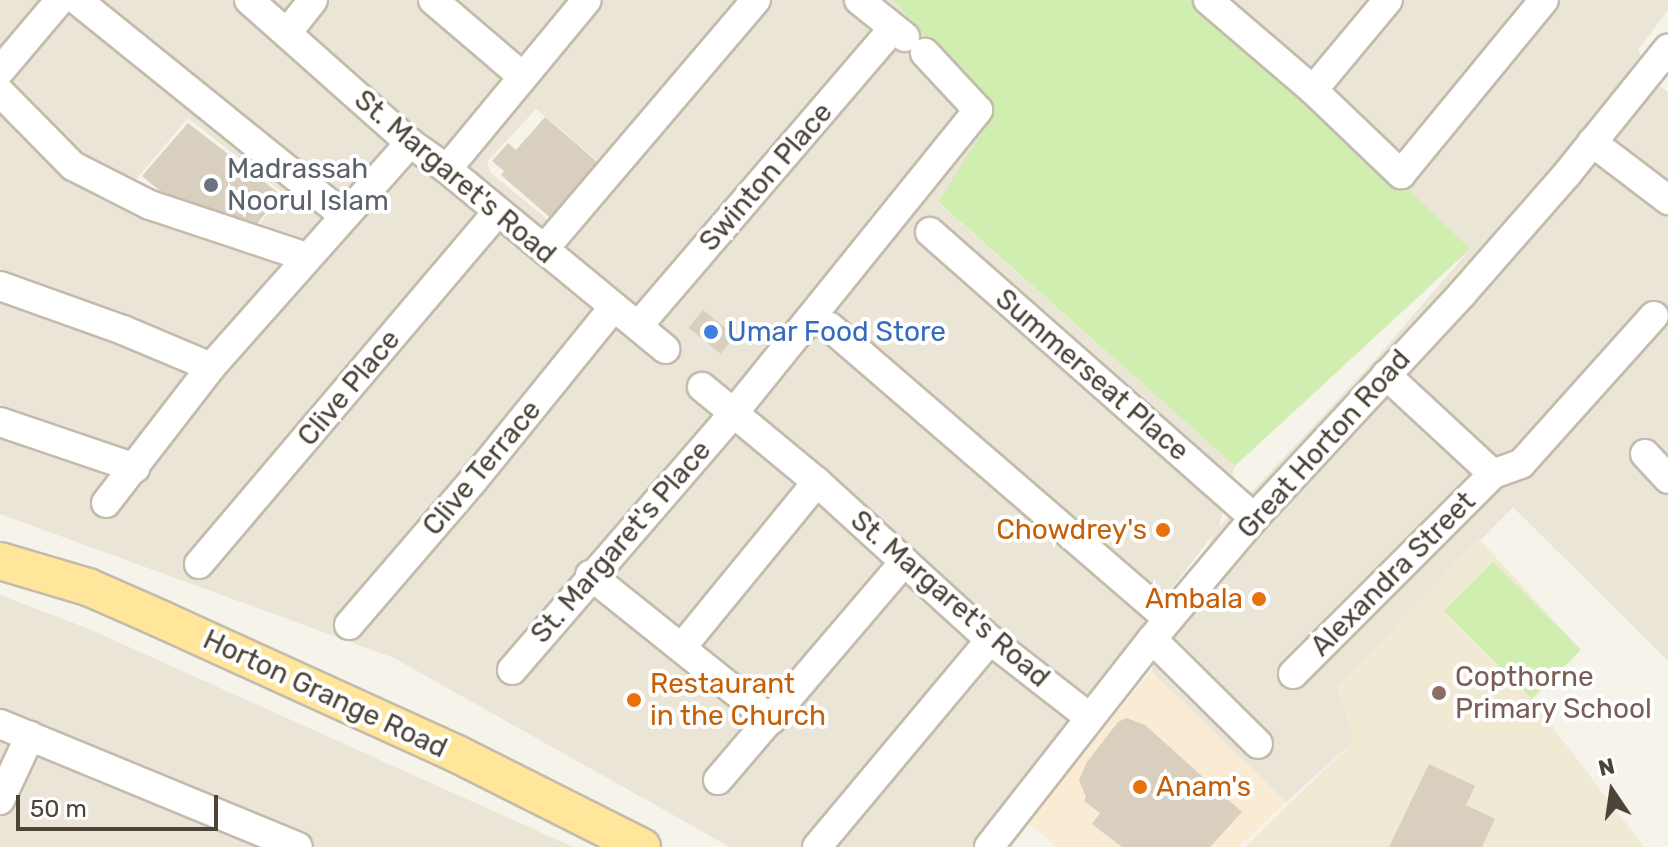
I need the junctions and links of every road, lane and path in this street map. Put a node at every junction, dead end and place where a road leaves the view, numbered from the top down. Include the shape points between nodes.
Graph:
1 (60, 0) edge
2 (77, 0) edge
3 (249, 0) edge
4 (313, 0) edge
5 (587, 0) edge
6 (756, 0) edge
7 (859, 0) edge
8 (1388, 0) edge
9 (1544, 0) edge
10 (445, 4) edge
11 (1221, 5) edge
12 (287, 33) junction
13 (908, 39) junction
14 (1668, 49) edge
15 (0, 71) edge
16 (522, 76) junction
17 (1313, 90) junction
18 (0, 92) edge
19 (1592, 142) junction
20 (410, 143) junction
21 (447, 169) junction
22 (1668, 200) edge
23 (498, 212) junction
24 (343, 215) junction
25 (930, 232) dead end
26 (544, 249) junction
27 (306, 257) junction
28 (0, 286) edge
29 (612, 309) junction
30 (1654, 316) dead end
31 (638, 326) junction
32 (830, 327) dead end
33 (665, 349) dead end
34 (211, 367) junction
35 (1386, 375) junction
36 (702, 387) dead end
37 (732, 415) junction
38 (0, 422) edge
39 (1645, 454) dead end
40 (135, 468) junction
41 (1493, 474) junction
42 (1668, 479) edge
43 (817, 482) junction
44 (106, 503) dead end
45 (1254, 518) junction
46 (0, 561) edge
47 (904, 562) junction
48 (199, 564) dead end
49 (590, 575) junction
50 (349, 625) dead end
51 (1160, 629) junction
52 (990, 640) junction
53 (682, 647) junction
54 (512, 670) dead end
55 (1293, 674) dead end
56 (1089, 717) junction
57 (771, 720) junction
58 (0, 724) edge
59 (30, 736) junction
60 (1258, 744) dead end
61 (718, 780) dead end
62 (0, 800) edge
63 (298, 847) edge
64 (642, 847) edge
65 (817, 847) edge
66 (989, 847) edge

1 - 15 street
2 - 24 street
3 - 12 street, St. Margaret's Road
4 - 12 street
5 - 16 street
6 - 26 street
7 - 13 street
8 - 17 street
9 - 17 street via 1401,174
10 - 16 street
11 - 17 street
12 - 20 street, St. Margaret's Road
13 - 31 street, Swinton Place
13 - 37 street, St. Margaret's Place via 978,110
14 - 19 street, Great Horton Road
16 - 21 street
18 - 27 street via 73,166 150,205
19 - 22 street
19 - 35 street, Great Horton Road
20 - 21 street, St. Margaret's Road
20 - 24 street
21 - 23 street, St. Margaret's Road
23 - 26 street, St. Margaret's Road
23 - 48 street, Clive Place
24 - 27 street
25 - 45 street, Summerseat Place
26 - 29 street, St. Margaret's Road
27 - 34 street
28 - 34 street
29 - 31 street, St. Margaret's Road
29 - 50 street, Clive Terrace
30 - 41 street, Alexandra Street via 1521,464
31 - 33 street, St. Margaret's Road
32 - 51 street
34 - 40 street
35 - 41 street, Alexandra Street
35 - 45 street, Great Horton Road
36 - 37 street, St. Margaret's Road
37 - 43 street, St. Margaret's Road
37 - 49 street, St. Margaret's Place
38 - 40 street
39 - 42 street
40 - 44 street
41 - 55 street, Alexandra Street
43 - 47 street, St. Margaret's Road
43 - 53 street
45 - 51 street, Great Horton Road
46 - 64 main road, Horton Grange Road via 88,587 163,620 457,754
47 - 52 street, St. Margaret's Road
47 - 57 street
49 - 53 street
49 - 54 street, St. Margaret's Place
51 - 56 street, Great Horton Road
51 - 60 street
52 - 56 street, St. Margaret's Road
52 - 65 street
53 - 57 street
56 - 66 street, Great Horton Road
57 - 61 street
58 - 59 street
59 - 62 street
59 - 63 street

